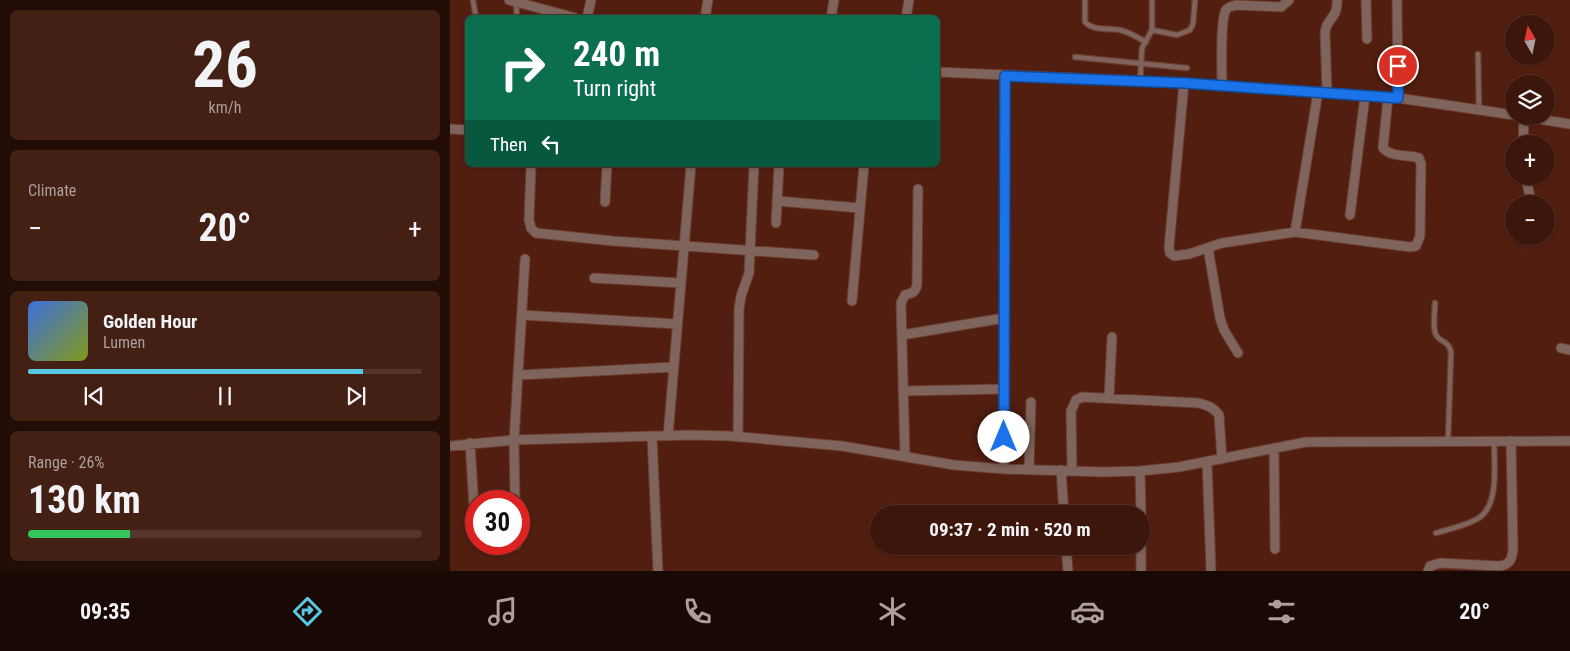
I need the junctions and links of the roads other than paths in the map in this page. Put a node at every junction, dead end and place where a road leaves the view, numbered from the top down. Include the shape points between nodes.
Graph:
1 (473, 0) edge
2 (591, 0) edge
3 (708, 0) edge
4 (834, 0) edge
5 (909, 0) edge
6 (1085, 0) edge
7 (1152, 0) edge
8 (1195, 0) edge
9 (1289, 0) edge
10 (1337, 0) edge
11 (1366, 0) edge
12 (1398, 0) edge
13 (512, 1) edge
14 (539, 4) edge
15 (476, 15) edge
16 (516, 15) edge
17 (568, 15) edge
18 (588, 15) edge
19 (706, 15) edge
20 (832, 15) edge
21 (906, 15) edge
22 (1152, 30) junction
23 (1367, 39) dead end
24 (1146, 42) junction
25 (1478, 54) dead end
26 (1075, 57) dead end
27 (1141, 64) junction
28 (1187, 68) dead end
29 (940, 72) edge
30 (1005, 76) junction
31 (1140, 82) junction
32 (1184, 83) junction
33 (1222, 86) junction
34 (1322, 92) junction
35 (1365, 96) junction
36 (1388, 98) junction
37 (1398, 98) junction
38 (1479, 110) junction
39 (1505, 114) edge
40 (1555, 122) edge
41 (1570, 124) edge
42 (450, 129) edge
43 (465, 130) edge
44 (531, 167) edge
45 (607, 167) edge
46 (691, 167) edge
47 (754, 167) edge
48 (779, 167) edge
49 (861, 167) edge
50 (918, 189) dead end
51 (777, 201) junction
52 (605, 202) dead end
53 (860, 208) junction
54 (1350, 215) dead end
55 (776, 223) dead end
56 (1295, 232) junction
57 (684, 245) junction
58 (1208, 248) junction
59 (749, 250) junction
60 (814, 255) dead end
61 (525, 260) dead end
62 (594, 278) dead end
63 (681, 283) junction
64 (852, 301) dead end
65 (1435, 303) dead end
66 (522, 315) junction
67 (1004, 318) junction
68 (678, 324) junction
69 (902, 334) junction
70 (1112, 337) dead end
71 (1238, 353) dead end
72 (674, 367) junction
73 (519, 375) junction
74 (1004, 389) junction
75 (903, 391) junction
76 (1109, 398) junction
77 (1031, 402) dead end
78 (652, 436) junction
79 (668, 436) junction
80 (738, 437) junction
81 (514, 440) junction
82 (1448, 441) junction
83 (1494, 441) junction
84 (1510, 441) junction
85 (1570, 441) edge
86 (470, 443) junction
87 (450, 446) edge
88 (1274, 448) junction
89 (905, 456) junction
90 (1222, 459) junction
91 (1207, 462) junction
92 (1004, 469) junction
93 (1029, 469) junction
94 (1061, 470) junction
95 (1072, 471) junction
96 (1140, 471) junction
97 (473, 490) edge
98 (515, 490) edge
99 (1063, 505) edge
100 (1140, 505) edge
101 (1436, 534) dead end
102 (1275, 549) dead end
103 (1067, 555) edge
104 (1140, 555) edge
105 (1486, 568) edge
106 (658, 571) edge
107 (1068, 571) edge
108 (1140, 571) edge
109 (1212, 571) edge
110 (1428, 571) edge

1 - 15 lane
2 - 18 street
3 - 19 street
4 - 20 street
5 - 21 street
6 - 24 lane via 1085,22 1089,26 1120,30
7 - 22 lane
8 - 22 lane via 1190,30 1178,34
9 - 33 street via 1281,7 1236,5 1226,10
10 - 34 street via 1336,15 1325,32
11 - 23 street
12 - 37 street
13 - 14 street
13 - 16 lane
14 - 17 street
22 - 24 lane
24 - 27 lane via 1142,48
25 - 38 lane
26 - 27 lane
27 - 28 lane
27 - 31 lane
29 - 30 street
30 - 31 street
30 - 67 street
31 - 32 street
32 - 33 street
32 - 58 street via 1170,253 1180,256
33 - 34 street
34 - 35 street
34 - 56 street
35 - 36 street
35 - 54 street
36 - 37 street
36 - 56 street via 1383,148 1392,154 1419,158 1421,164 1420,236 1416,246
37 - 38 street
38 - 39 street
40 - 41 street
42 - 43 street
44 - 57 street via 529,220 536,233
45 - 52 street
46 - 57 street
47 - 59 street
48 - 51 street
49 - 53 street
50 - 69 street via 917,285 913,293 902,298
51 - 53 street
51 - 55 street
53 - 64 street
56 - 58 street
57 - 59 street
57 - 63 street
58 - 71 street via 1220,318
59 - 60 street
59 - 80 street via 749,273 739,309
61 - 66 street
62 - 63 street
63 - 68 street
65 - 82 lane via 1435,334 1447,342 1451,352
66 - 68 street
66 - 73 street
67 - 69 street
67 - 74 street
68 - 72 street
69 - 75 street
70 - 76 street
72 - 73 street
72 - 79 street
73 - 81 street
74 - 75 street
74 - 92 street
75 - 89 street
76 - 90 street via 1198,403 1215,409 1219,415
76 - 95 street via 1082,397 1073,404
77 - 93 street
78 - 79 street
78 - 81 street
78 - 106 street
79 - 80 street
80 - 89 street via 842,446
81 - 86 street
81 - 98 street
82 - 83 street
82 - 88 street via 1333,440
83 - 84 street
83 - 101 lane via 1494,486 1489,507 1478,519
84 - 85 street
84 - 105 street via 1512,556 1506,565
86 - 87 street
86 - 97 street
88 - 90 street
88 - 102 street
89 - 92 street via 954,465
90 - 91 street
91 - 96 street
91 - 109 street
92 - 93 street
93 - 94 street
94 - 95 street
94 - 99 street
95 - 96 street
96 - 100 street
103 - 107 street
104 - 108 street
105 - 110 street via 1440,562 1430,566

